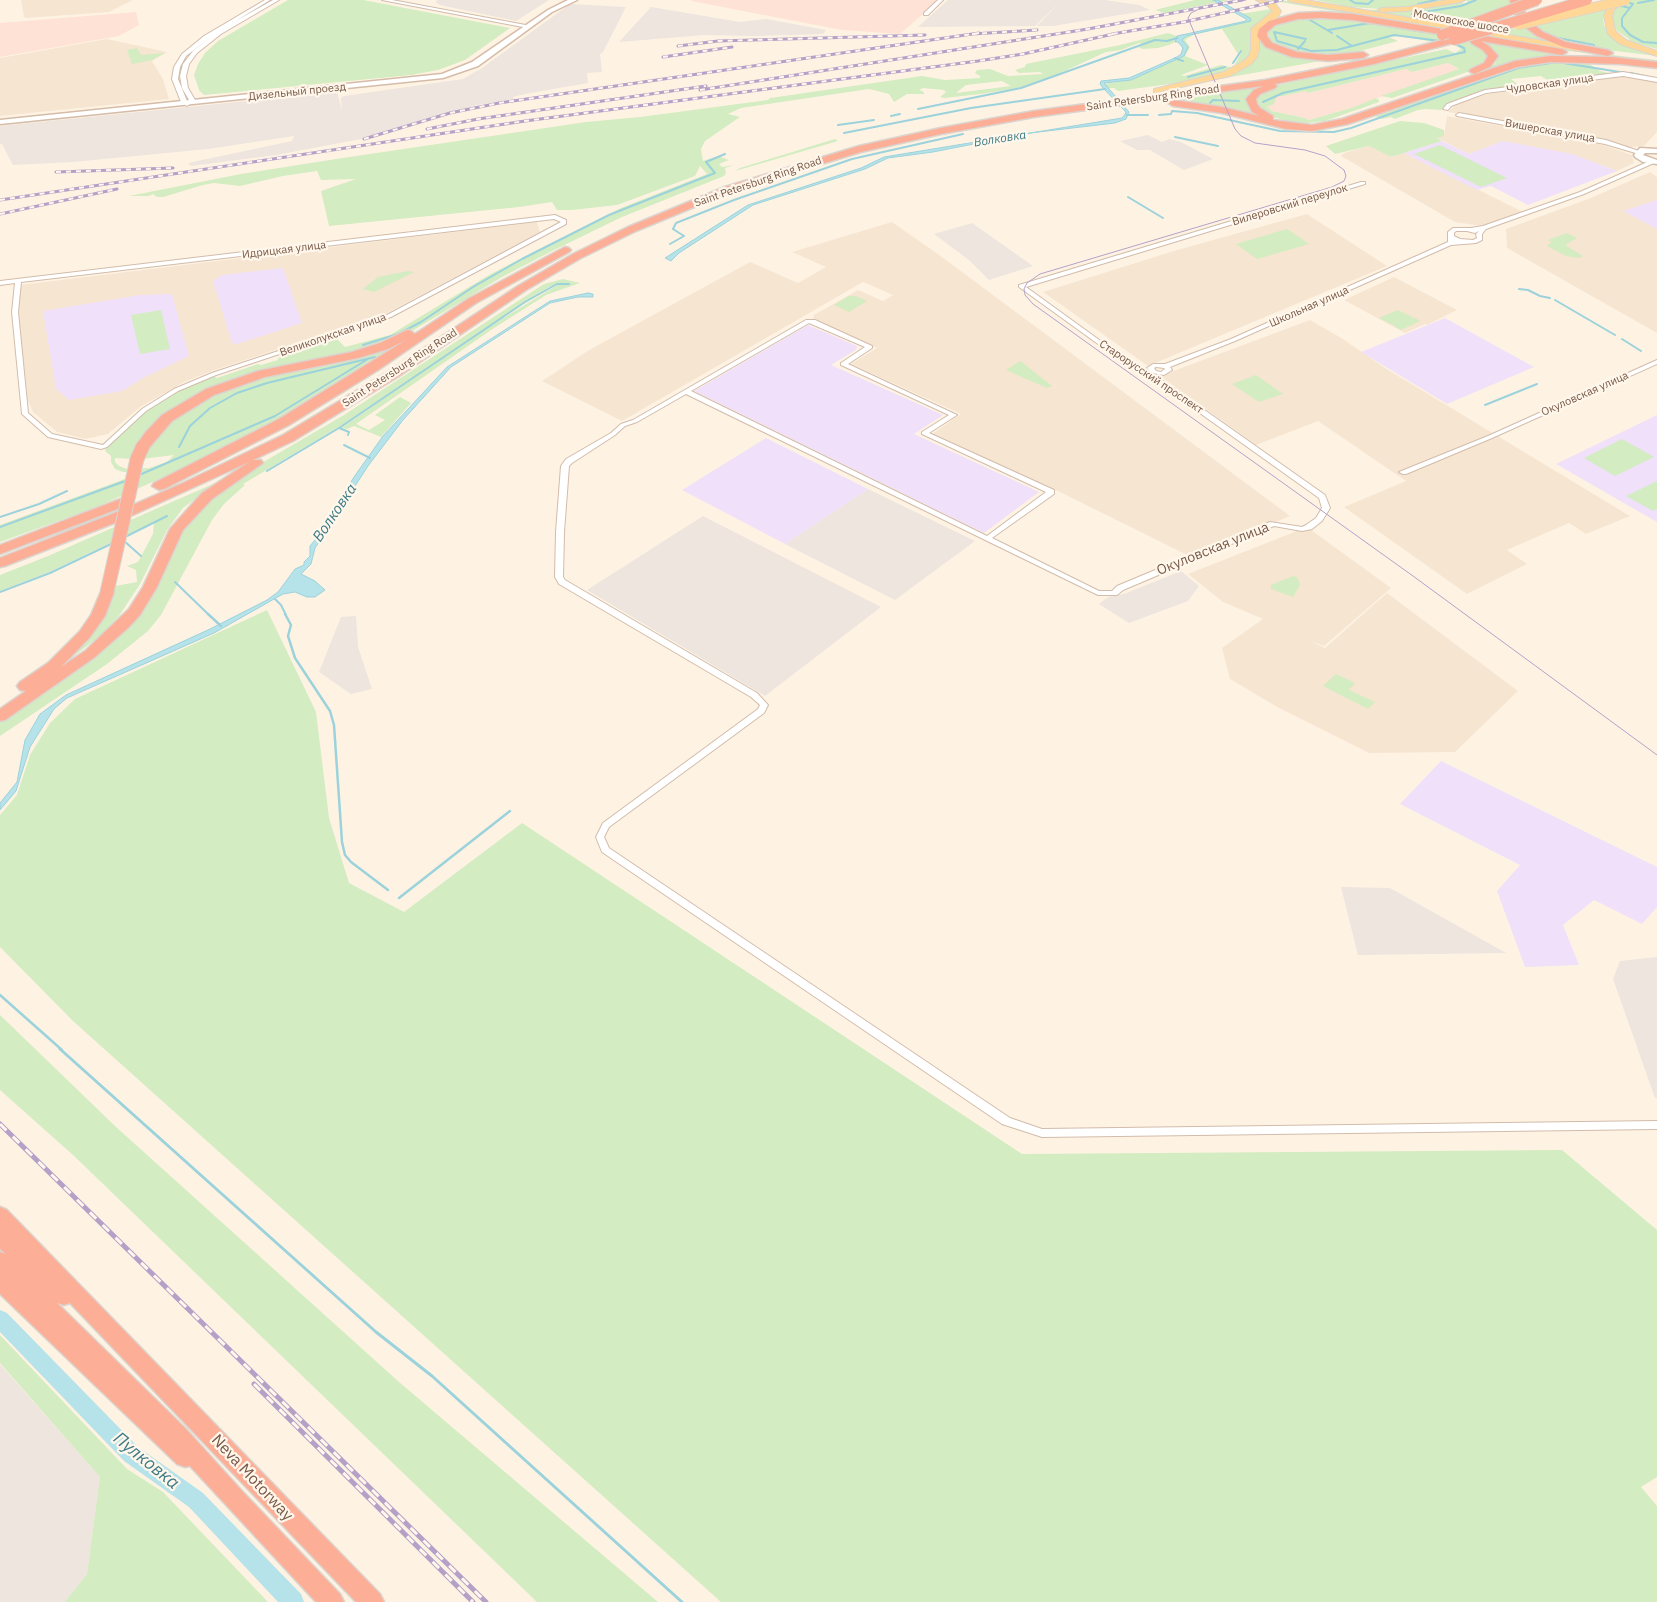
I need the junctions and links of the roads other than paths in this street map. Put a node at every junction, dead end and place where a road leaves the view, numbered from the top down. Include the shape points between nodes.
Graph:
1 (268, 0) edge
2 (277, 0) edge
3 (384, 0) edge
4 (395, 0) edge
5 (564, 0) edge
6 (574, 0) edge
7 (941, 0) edge
8 (1260, 0) edge
9 (1292, 0) edge
10 (1459, 0) edge
11 (1515, 0) edge
12 (1537, 0) edge
13 (1561, 0) edge
14 (1588, 0) edge
15 (1621, 0) edge
16 (1626, 0) edge
17 (1331, 6) junction
18 (926, 14) dead end
19 (1353, 17) junction
20 (525, 26) junction
21 (1442, 35) junction
22 (1456, 37) junction
23 (1416, 46) junction
24 (1602, 52) junction
25 (1657, 52) edge
26 (1373, 54) junction
27 (1657, 58) edge
28 (1620, 61) junction
29 (1657, 65) edge
30 (1323, 72) junction
31 (1657, 80) edge
32 (1157, 91) junction
33 (1126, 101) junction
34 (188, 102) junction
35 (1105, 103) junction
36 (1446, 108) dead end
37 (1054, 111) joint
38 (1459, 115) dead end
39 (0, 121) edge
40 (1656, 151) edge
41 (1647, 160) edge
42 (564, 223) joint
43 (1446, 224) dead end
44 (1484, 228) junction
45 (1455, 230) junction
46 (1471, 230) junction
47 (1479, 234) junction
48 (1451, 240) junction
49 (217, 258) joint
50 (18, 281) junction
51 (0, 283) edge
52 (1021, 286) joint
53 (1030, 293) junction
54 (472, 301) junction
55 (1657, 362) edge
56 (1166, 366) joint
57 (1150, 372) junction
58 (685, 392) junction
59 (288, 438) junction
60 (1281, 467) joint
61 (1403, 472) dead end
62 (988, 538) junction
63 (0, 550) edge
64 (0, 563) edge
65 (0, 706) edge
66 (0, 716) edge
67 (1657, 1125) edge
68 (0, 1216) edge
69 (0, 1236) edge
70 (0, 1261) edge
71 (0, 1281) edge
72 (132, 1354) junction
73 (234, 1499) junction
74 (332, 1602) edge
75 (372, 1602) edge

1 - 34 street via 206,37 184,55 175,78
2 - 34 street via 219,33 191,57 184,70 183,82
3 - 20 street
4 - 20 street
5 - 20 street, Дизельный проезд
6 - 20 street, Дизельный проезд
7 - 18 street
8 - 19 main road, Московское шоссе
8 - 32 main road via 1272,4 1277,10 1255,29 1255,50 1248,62 1227,74
9 - 17 main road, Московское шоссе
10 - 17 main road via 1401,9
11 - 24 highway via 1524,22 1533,31 1563,44
12 - 21 highway, bridge
13 - 21 highway, Saint Petersburg Ring Road, bridge
14 - 22 highway, Saint Petersburg Ring Road, bridge
15 - 25 main road, bridge via 1611,11 1608,21 1621,38
16 - 22 main road, bridge
17 - 24 main road, Московское шоссе
19 - 22 highway, Московское шоссе
19 - 26 highway via 1292,17 1272,23 1262,30 1262,36 1274,48 1295,55 1328,58
20 - 34 street, Дизельный проезд via 472,66 443,76
21 - 23 highway, Saint Petersburg Ring Road
22 - 23 highway, Saint Petersburg Ring Road
22 - 28 highway, Московское шоссе
22 - 30 highway via 1479,43 1493,56 1490,62 1481,69 1329,122 1305,124 1276,120 1258,112 1252,104 1251,99 1262,90
23 - 26 highway, Saint Petersburg Ring Road
23 - 30 highway, Saint Petersburg Ring Road
24 - 27 highway, Московское шоссе
26 - 32 highway, Saint Petersburg Ring Road via 1283,72
28 - 29 highway, Московское шоссе
28 - 33 highway via 1550,59 1515,64 1344,122 1312,128 1286,126 1191,104
30 - 33 highway, Saint Petersburg Ring Road
31 - 36 street, Чудовская улица via 1622,74 1485,92
32 - 33 highway, Saint Petersburg Ring Road
33 - 35 highway, Saint Petersburg Ring Road
34 - 39 street, Дизельный проезд
35 - 37 highway via 1069,112
35 - 54 highway, Saint Petersburg Ring Road via 1004,111 936,124 852,144 716,184 596,235
37 - 59 highway, Saint Petersburg Ring Road via 942,131 844,154 729,189 632,229 522,288 395,373
38 - 41 street, Вишерская улица via 1606,142
40 - 41 street
41 - 44 street via 1582,193
42 - 49 street, Идрицкая улица via 561,218 555,218
42 - 50 street, Великолукская улица via 389,316 214,374 176,390 144,410 101,448 50,436 25,414 15,312
43 - 45 street
44 - 46 street
44 - 47 street
45 - 46 street
45 - 48 street via 1451,232
46 - 47 street
47 - 48 street, Школьная улица via 1478,240
48 - 56 street, Школьная улица via 1255,331
49 - 50 street, Идрицкая улица
50 - 51 street, Идрицкая улица
52 - 53 street, Старорусский проспект
52 - 53 street, Вилеровский переулок via 1363,184 1363,188 1036,286
53 - 57 street, Старорусский проспект via 1136,369
54 - 63 highway, Saint Petersburg Ring Road via 374,367 267,431 165,484
54 - 65 highway, bridge via 384,346 262,374 210,392 167,418 150,436 137,460 107,592 98,616 80,640 53,666
55 - 61 street, Окуловская улица
56 - 57 street, Школьная улица via 1155,365
57 - 60 street, Старорусский проспект
58 - 62 street
58 - 62 street via 808,321 870,347 843,364 954,415 924,433 1051,492
58 - 67 street via 623,425 565,466 559,577 568,586 754,695 764,705 761,711 606,824 601,831 601,844 613,856 1006,1121 1042,1133
59 - 64 highway, Saint Petersburg Ring Road via 135,509
59 - 66 highway via 195,507 177,529 135,612 111,637
60 - 62 street, Окуловская улица via 1322,497 1326,508 1309,527 1273,524 1111,594 1098,593
68 - 72 highway, Neva Motorway
69 - 72 highway, Neva Motorway via 108,1337
70 - 73 highway, Neva Motorway via 133,1390
71 - 73 highway, Neva Motorway via 169,1444
72 - 75 highway, Neva Motorway
73 - 74 highway, Neva Motorway

